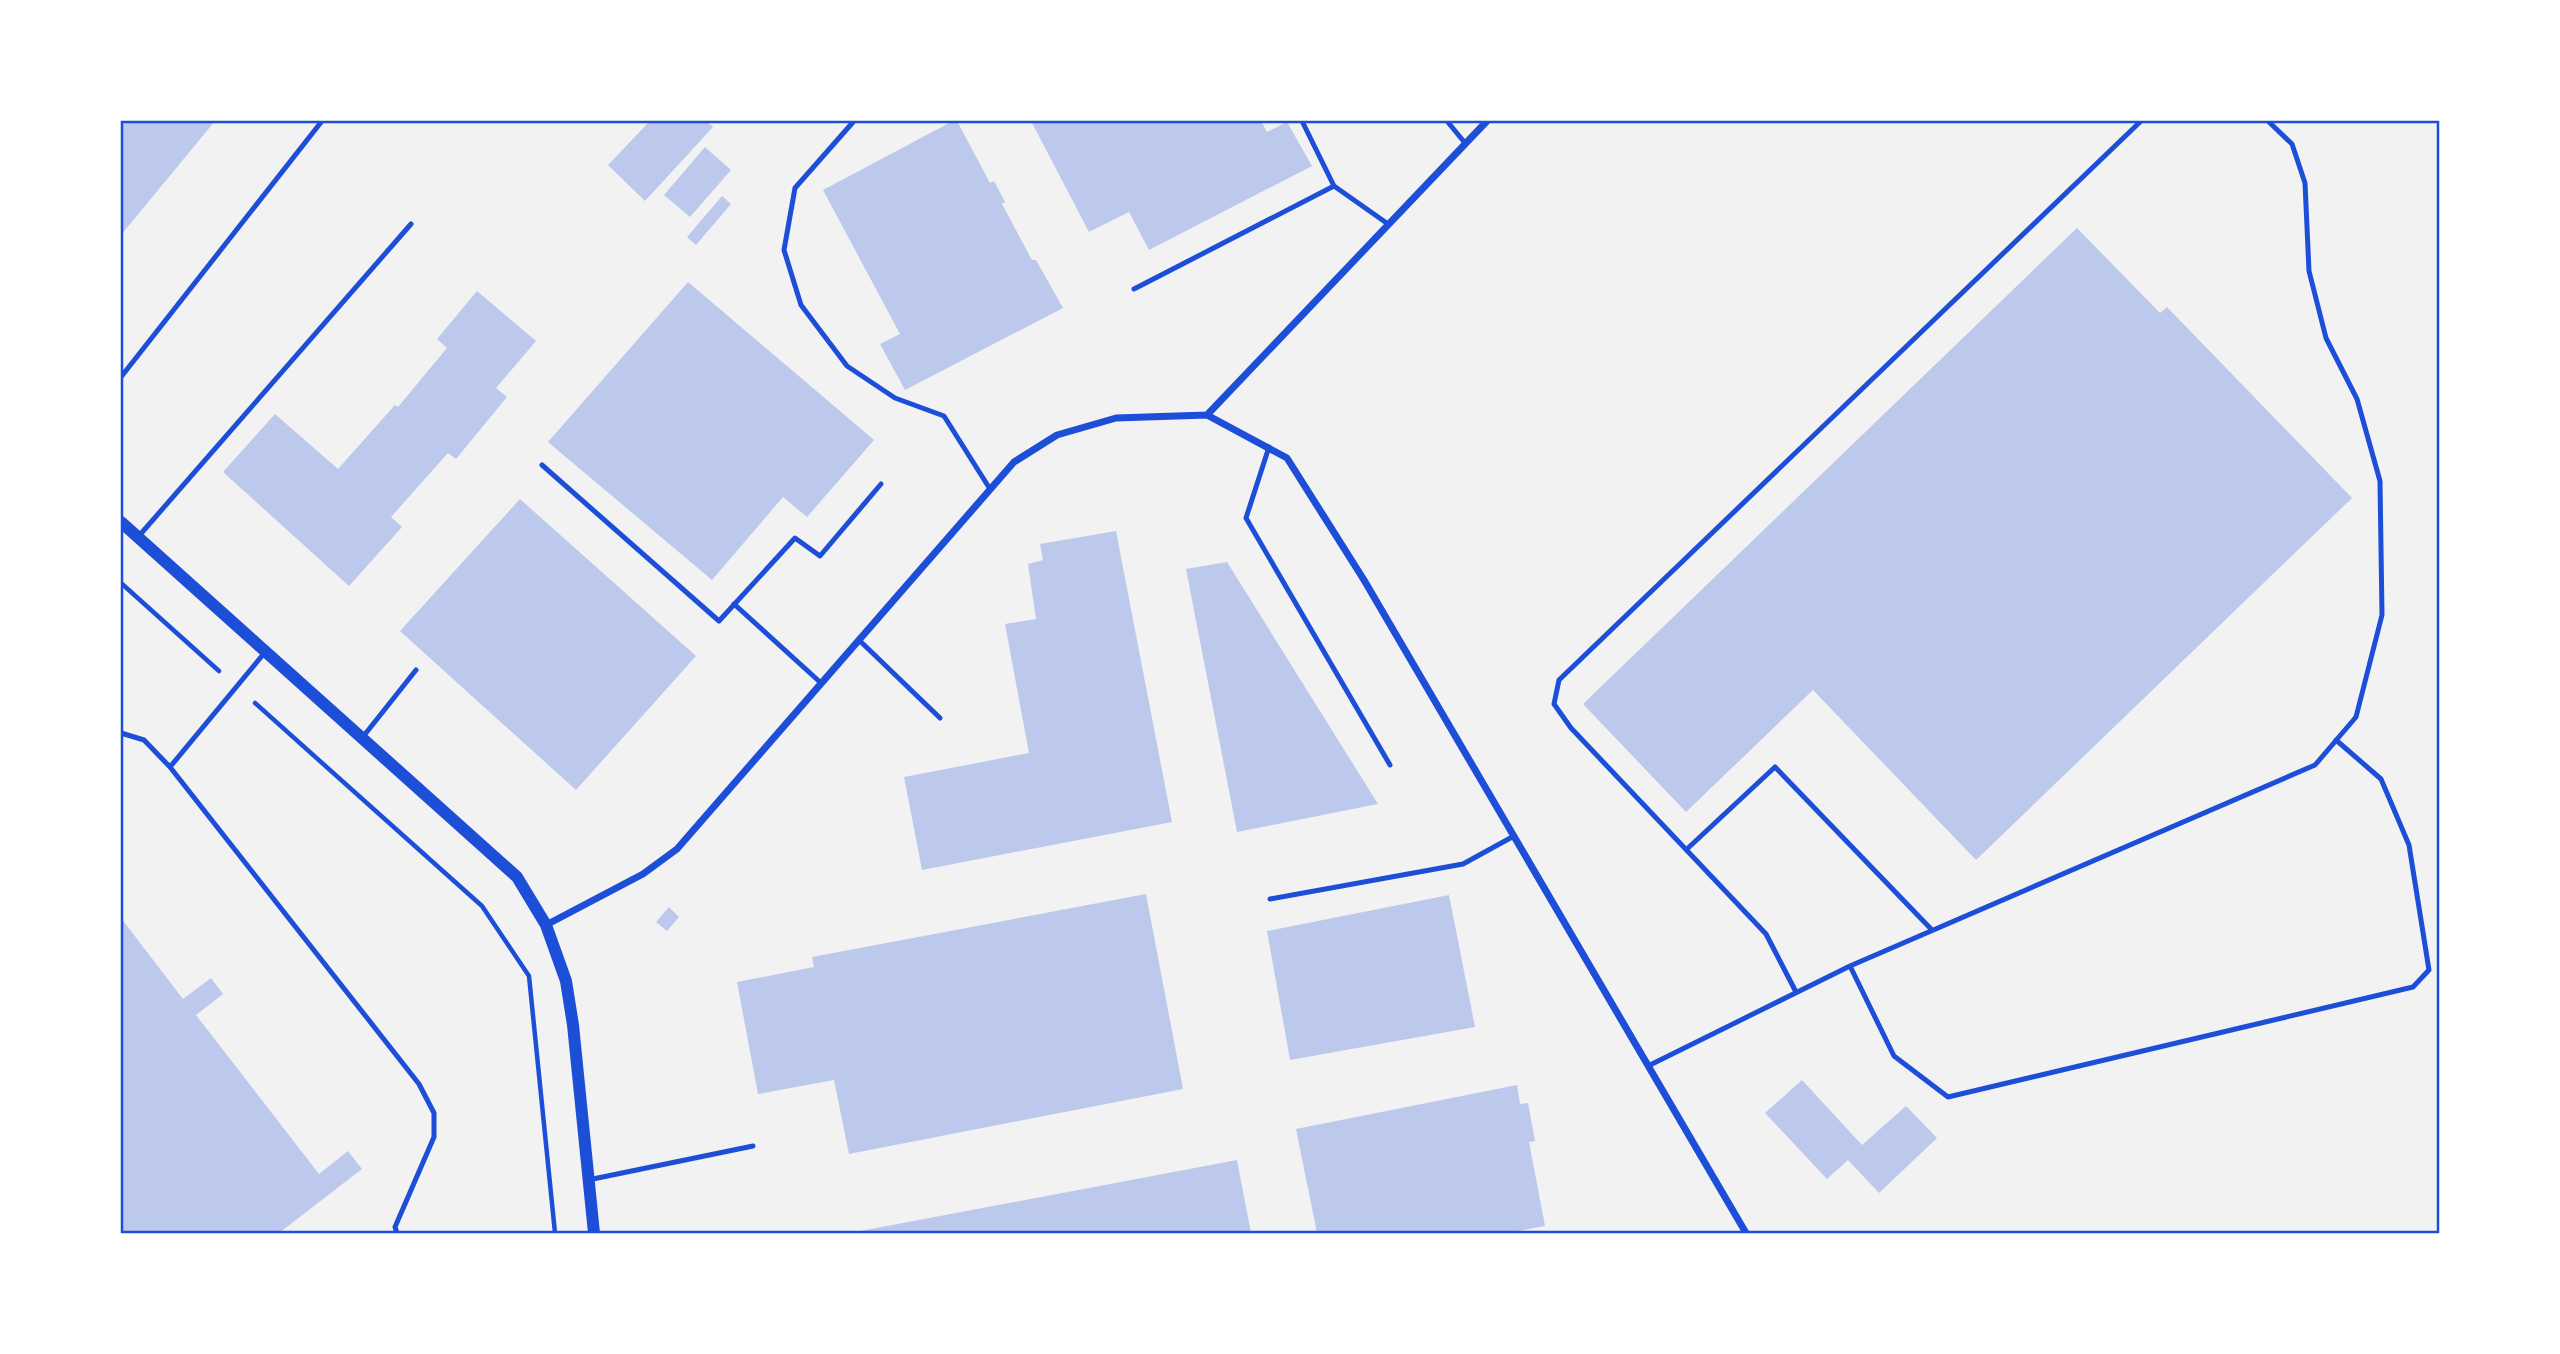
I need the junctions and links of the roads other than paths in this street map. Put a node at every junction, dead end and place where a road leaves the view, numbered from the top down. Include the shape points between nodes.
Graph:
1 (322, 121) edge
2 (855, 121) edge
3 (1302, 121) edge
4 (1447, 121) edge
5 (1487, 121) edge
6 (2141, 121) edge
7 (2268, 121) edge
8 (1465, 143) junction
9 (1334, 186) junction
10 (411, 223) dead end
11 (1388, 224) junction
12 (1133, 289) dead end
13 (121, 377) edge
14 (1207, 415) junction
15 (1269, 447) junction
16 (542, 465) dead end
17 (881, 484) dead end
18 (990, 489) junction
19 (121, 522) edge
20 (138, 537) junction
21 (734, 604) junction
22 (859, 640) junction
23 (266, 651) junction
24 (416, 670) dead end
25 (821, 682) junction
26 (940, 718) dead end
27 (121, 733) edge
28 (362, 738) junction
29 (2336, 740) junction
30 (1390, 765) dead end
31 (170, 767) junction
32 (1514, 836) junction
33 (1686, 849) junction
34 (1270, 899) dead end
35 (547, 925) junction
36 (1932, 930) junction
37 (1850, 966) junction
38 (1796, 992) junction
39 (1648, 1066) junction
40 (753, 1146) dead end
41 (588, 1180) junction
42 (397, 1233) edge
43 (594, 1233) edge
44 (1746, 1233) edge

1 - 13 lane
2 - 18 lane via 795,188 784,250 801,305 847,366 895,398 944,416
3 - 9 lane
4 - 8 lane
5 - 8 street
6 - 33 lane via 1559,680 1554,704 1571,728
7 - 29 lane via 2292,144 2305,183 2309,271 2326,338 2357,399 2380,481 2382,615 2356,717
8 - 11 street
9 - 11 lane
9 - 12 lane
10 - 20 lane
11 - 14 street
14 - 15 street
14 - 18 street via 1116,418 1057,435 1014,462
15 - 30 lane via 1246,518
15 - 32 street via 1287,458 1364,580
16 - 21 lane via 719,621
17 - 21 lane via 820,556 795,538
18 - 22 street
19 - 20 street
20 - 23 street
21 - 25 lane
22 - 25 street
22 - 26 lane
23 - 28 street
23 - 31 lane
24 - 28 lane
25 - 35 street via 677,849 643,874
27 - 31 lane via 144,740
28 - 35 street via 517,877
29 - 36 lane via 2315,765
29 - 37 lane via 2381,779 2409,845 2429,970 2413,987 1948,1097 1894,1056
31 - 42 lane via 419,1083 434,1112 434,1137 395,1227
32 - 34 lane via 1463,864
32 - 39 street
33 - 36 lane via 1775,768
33 - 38 lane via 1766,934
35 - 41 street via 572,1014
36 - 37 lane
37 - 38 lane
38 - 39 lane
39 - 44 street
40 - 41 lane
41 - 43 street

